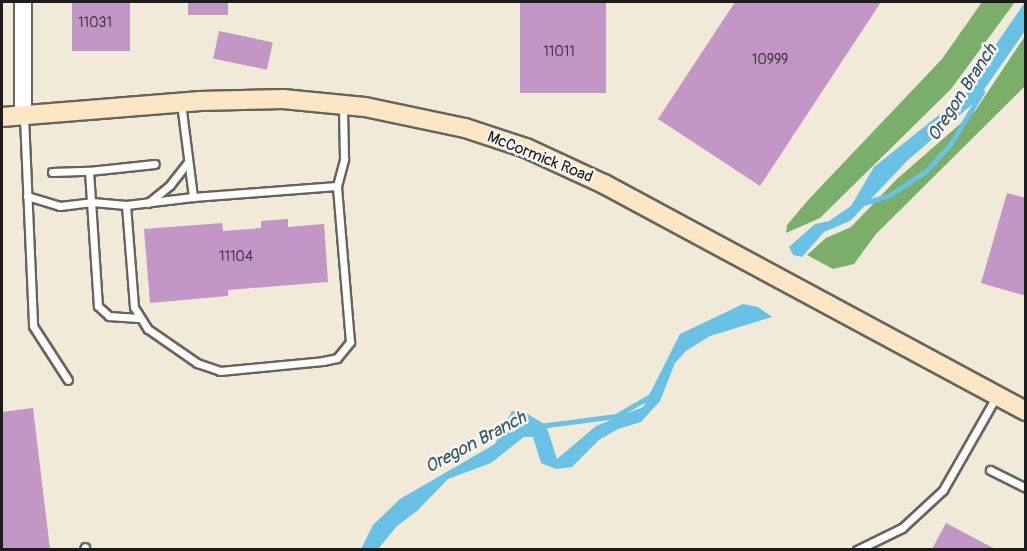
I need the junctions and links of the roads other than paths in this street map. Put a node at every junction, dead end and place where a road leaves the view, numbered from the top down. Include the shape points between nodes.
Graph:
1 (23, 2) edge
2 (181, 103) junction
3 (343, 104) junction
4 (23, 115) junction
5 (2, 117) edge
6 (188, 162) junction
7 (155, 164) dead end
8 (90, 171) junction
9 (52, 172) dead end
10 (337, 186) junction
11 (27, 196) junction
12 (193, 197) junction
13 (92, 202) junction
14 (148, 203) junction
15 (126, 205) junction
16 (138, 318) junction
17 (68, 380) dead end
18 (997, 395) junction
19 (1026, 411) edge
20 (990, 470) dead end
21 (1026, 488) edge
22 (856, 549) edge

1 - 4 street
2 - 3 main road, McCormick Road via 263,99
2 - 4 main road, McCormick Road
2 - 6 lane
3 - 10 lane via 344,159
3 - 18 main road, McCormick Road via 465,128 576,170
4 - 5 main road, McCormick Road
4 - 11 lane
6 - 12 lane
6 - 14 lane via 170,185
7 - 8 lane
8 - 9 lane
8 - 13 lane
10 - 12 lane
10 - 16 lane via 351,324 350,342 337,358 207,368
11 - 13 lane via 60,206
11 - 17 lane via 33,326
12 - 14 lane
13 - 15 lane
13 - 16 lane via 98,306 109,316
14 - 15 lane
15 - 16 lane
18 - 19 main road, McCormick Road
18 - 22 lane via 943,490 902,528
20 - 21 lane

